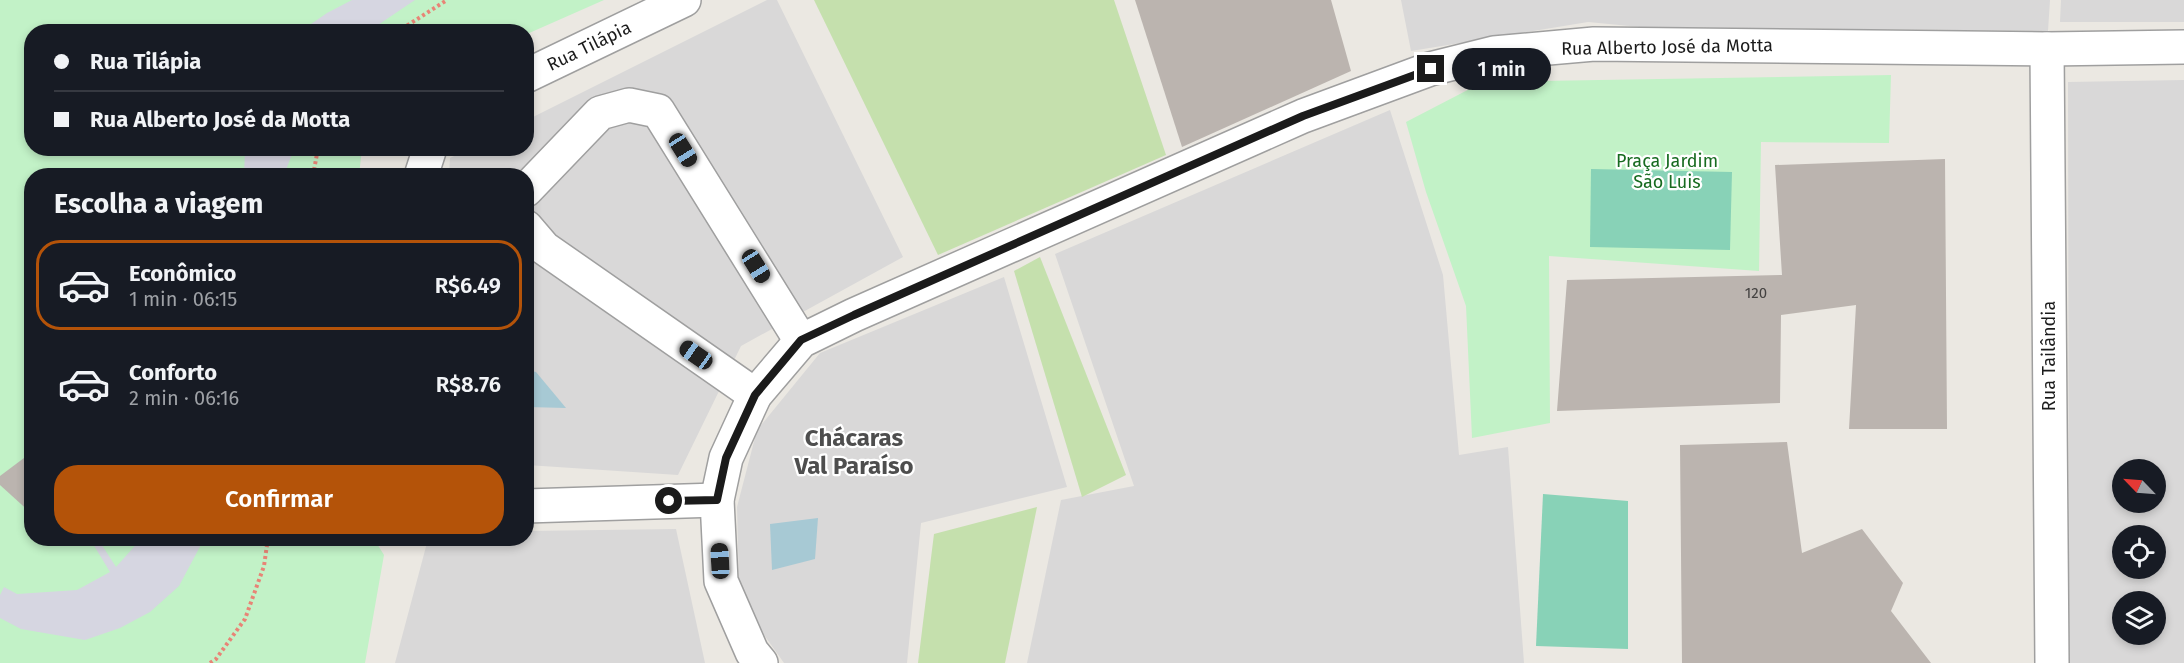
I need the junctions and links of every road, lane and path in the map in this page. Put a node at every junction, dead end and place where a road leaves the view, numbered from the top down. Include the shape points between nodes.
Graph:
1 (447, 0) edge
2 (684, 0) edge
3 (410, 24) edge
4 (2184, 47) edge
5 (2047, 49) junction
6 (534, 72) edge
7 (534, 182) edge
8 (534, 236) edge
9 (801, 340) junction
10 (755, 395) junction
11 (717, 500) junction
12 (534, 506) edge
13 (267, 546) edge
14 (210, 663) edge
15 (761, 663) edge
16 (2052, 663) edge

1 - 3 path
2 - 6 street, Rua Tilápia
4 - 5 street, Rua Alberto José da Motta
5 - 9 street, Rua Alberto José da Motta via 1594,44 1494,53 1431,69 1303,116
5 - 16 street, Rua Tailândia
7 - 9 street via 600,113 629,105 658,111
8 - 10 street via 544,248
9 - 10 street, Rua Alberto José da Motta
10 - 11 street, Rua Alberto José da Motta via 726,458
11 - 12 street
11 - 15 street, Rua Alberto José da Motta via 721,581 752,652
13 - 14 path via 264,566 244,619

